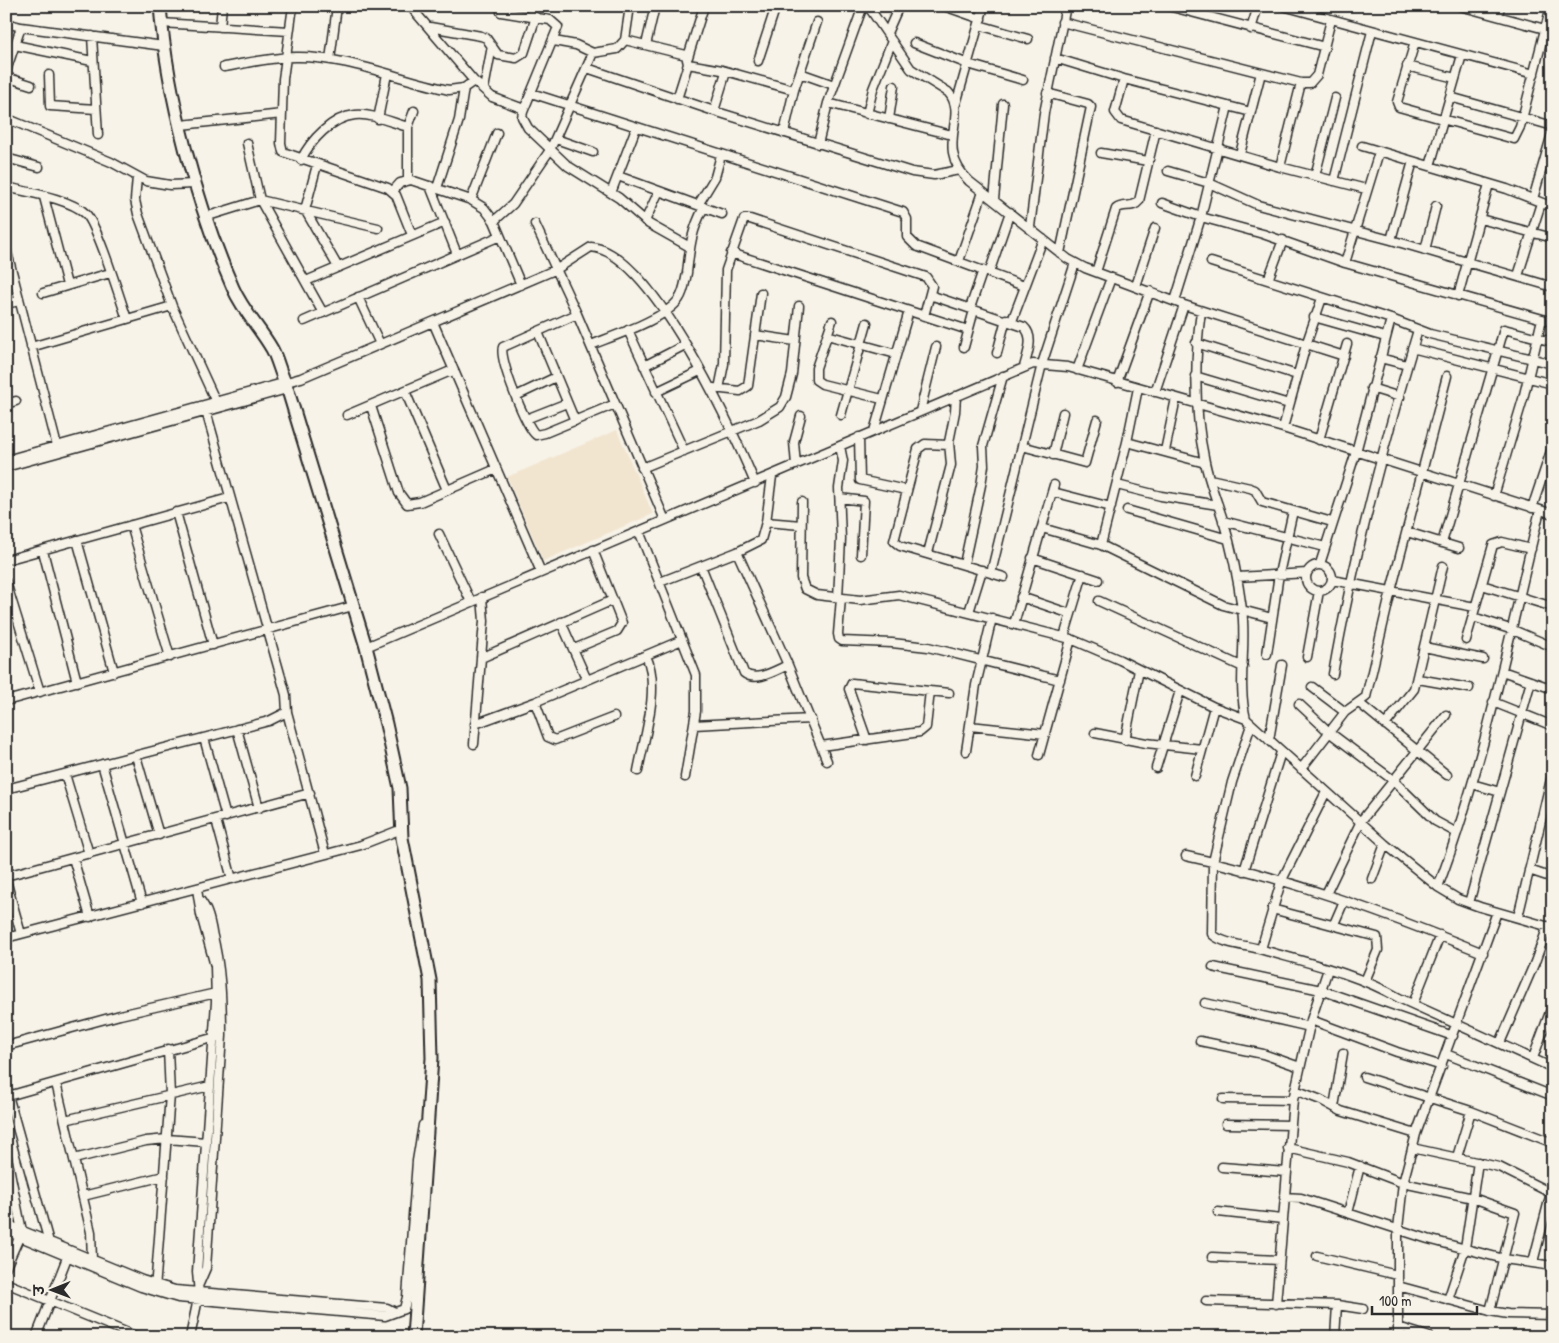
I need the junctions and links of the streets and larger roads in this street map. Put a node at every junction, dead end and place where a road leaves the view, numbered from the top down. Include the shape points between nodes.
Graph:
1 (160, 6) edge
2 (222, 6) edge
3 (293, 6) edge
4 (338, 6) edge
5 (410, 6) edge
6 (532, 6) edge
7 (630, 6) edge
8 (655, 6) edge
9 (704, 6) edge
10 (776, 6) edge
11 (862, 6) edge
12 (868, 6) edge
13 (898, 6) edge
14 (944, 6) edge
15 (984, 6) edge
16 (1066, 6) edge
17 (1258, 6) edge
18 (1283, 6) edge
19 (1321, 6) edge
20 (1460, 6) edge
21 (1500, 6) edge
22 (1551, 6) edge
23 (1172, 7) edge
24 (1472, 8) edge
25 (501, 12) dead end
26 (1319, 16) junction
27 (1498, 16) junction
28 (533, 17) junction
29 (1331, 20) junction
30 (817, 22) dead end
31 (980, 22) junction
32 (1062, 22) junction
33 (6, 23) edge
34 (161, 23) junction
35 (21, 27) junction
36 (220, 27) junction
37 (430, 27) junction
38 (1252, 29) junction
39 (1545, 30) junction
40 (289, 31) junction
41 (1372, 31) junction
42 (888, 33) junction
43 (92, 36) junction
44 (1028, 39) dead end
45 (625, 40) junction
46 (892, 41) junction
47 (554, 42) junction
48 (1415, 42) junction
49 (914, 43) dead end
50 (15, 45) junction
51 (646, 45) junction
52 (164, 46) junction
53 (492, 46) junction
54 (1325, 48) junction
55 (593, 53) junction
56 (1462, 55) junction
57 (285, 57) junction
58 (1055, 58) junction
59 (330, 60) junction
60 (92, 61) junction
61 (688, 61) junction
62 (758, 61) dead end
63 (968, 64) junction
64 (224, 66) dead end
65 (1407, 66) junction
66 (587, 68) junction
67 (6, 71) edge
68 (726, 72) junction
69 (800, 73) junction
70 (1261, 73) junction
71 (387, 74) junction
72 (1534, 74) junction
73 (49, 75) dead end
74 (6, 77) edge
75 (1454, 78) junction
76 (1124, 79) junction
77 (1023, 80) dead end
78 (474, 81) junction
79 (1301, 83) junction
80 (31, 85) dead end
81 (834, 85) junction
82 (894, 86) dead end
83 (464, 88) junction
84 (484, 89) junction
85 (794, 90) junction
86 (531, 93) junction
87 (1047, 93) junction
88 (1450, 96) junction
89 (1335, 98) dead end
90 (677, 99) junction
91 (828, 103) junction
92 (956, 104) junction
93 (1003, 104) dead end
94 (1228, 106) junction
95 (570, 107) junction
96 (96, 109) junction
97 (524, 109) junction
98 (414, 111) dead end
99 (714, 111) junction
100 (1251, 112) junction
101 (282, 114) junction
102 (867, 114) junction
103 (1522, 117) junction
104 (6, 118) edge
105 (378, 119) junction
106 (889, 119) junction
107 (1445, 119) junction
108 (181, 125) junction
109 (1553, 126) edge
110 (408, 127) junction
111 (636, 128) junction
112 (1156, 130) junction
113 (1553, 130) edge
114 (497, 133) dead end
115 (784, 133) junction
116 (98, 135) dead end
117 (952, 136) junction
118 (556, 139) junction
119 (247, 143) dead end
120 (818, 144) junction
121 (1362, 146) dead end
122 (1218, 147) junction
123 (550, 150) junction
124 (593, 152) dead end
125 (1379, 152) junction
126 (1101, 153) dead end
127 (1240, 154) junction
128 (721, 155) junction
129 (6, 158) edge
130 (301, 160) junction
131 (1148, 161) junction
132 (1414, 161) junction
133 (317, 165) junction
134 (1430, 166) junction
135 (39, 167) dead end
136 (1280, 167) junction
137 (958, 170) junction
138 (1168, 171) dead end
139 (137, 176) junction
140 (618, 176) junction
141 (1315, 176) junction
142 (408, 180) junction
143 (1334, 181) junction
144 (1209, 183) junction
145 (196, 184) junction
146 (1489, 184) junction
147 (6, 187) edge
148 (434, 187) junction
149 (1366, 189) junction
150 (393, 191) junction
151 (659, 191) junction
152 (983, 192) junction
153 (611, 193) junction
154 (44, 197) junction
155 (1533, 199) junction
156 (260, 200) junction
157 (471, 200) junction
158 (994, 200) junction
159 (1162, 203) dead end
160 (1542, 203) junction
161 (701, 206) junction
162 (1436, 206) dead end
163 (1553, 207) edge
164 (305, 210) junction
165 (1010, 212) junction
166 (722, 214) dead end
167 (205, 217) junction
168 (1201, 217) junction
169 (1480, 220) junction
170 (494, 221) junction
171 (645, 221) junction
172 (445, 222) junction
173 (535, 224) dead end
174 (1030, 227) junction
175 (378, 228) dead end
176 (1154, 228) dead end
177 (1354, 230) junction
178 (1533, 232) junction
179 (412, 235) junction
180 (500, 236) junction
181 (1553, 238) edge
182 (1043, 239) junction
183 (1283, 240) junction
184 (1391, 240) junction
185 (688, 246) junction
186 (1424, 250) junction
187 (7, 252) edge
188 (731, 253) junction
189 (1060, 253) junction
190 (457, 254) junction
191 (959, 261) junction
192 (1211, 262) dead end
193 (1075, 263) junction
194 (1344, 263) junction
195 (1468, 263) junction
196 (338, 267) junction
197 (557, 269) junction
198 (986, 272) junction
199 (1096, 272) junction
200 (110, 273) junction
201 (1518, 276) junction
202 (1111, 278) junction
203 (1268, 280) junction
204 (306, 281) junction
205 (67, 285) junction
206 (521, 285) junction
207 (1024, 286) junction
208 (1136, 286) junction
209 (1553, 287) edge
210 (1150, 291) junction
211 (43, 292) dead end
212 (761, 293) dead end
213 (930, 295) junction
214 (1458, 296) junction
215 (358, 297) junction
216 (1322, 298) junction
217 (20, 301) junction
218 (1175, 301) junction
219 (6, 304) edge
220 (1184, 305) junction
221 (172, 306) junction
222 (799, 306) dead end
223 (972, 309) junction
224 (666, 311) junction
225 (909, 311) junction
226 (1201, 311) junction
227 (322, 313) junction
228 (577, 314) junction
229 (924, 316) junction
230 (1314, 316) junction
231 (127, 319) junction
232 (1391, 319) junction
233 (1542, 319) junction
234 (1009, 320) junction
235 (832, 321) dead end
236 (304, 322) dead end
237 (433, 322) junction
238 (1553, 322) edge
239 (867, 323) dead end
240 (628, 330) junction
241 (968, 330) junction
242 (1418, 330) junction
243 (538, 332) junction
244 (754, 335) junction
245 (827, 335) junction
246 (1385, 337) junction
247 (1537, 337) junction
248 (795, 341) junction
249 (1553, 342) edge
250 (1196, 343) junction
251 (380, 344) junction
252 (1347, 344) dead end
253 (591, 345) junction
254 (685, 345) junction
255 (861, 345) junction
256 (1306, 345) junction
257 (31, 347) junction
258 (936, 347) dead end
259 (964, 347) dead end
260 (1412, 348) junction
261 (1498, 350) junction
262 (997, 353) dead end
263 (896, 354) junction
264 (1344, 356) junction
265 (1380, 358) junction
266 (1532, 359) junction
267 (1042, 364) junction
268 (1553, 364) edge
269 (644, 366) junction
270 (1408, 366) junction
271 (1024, 367) junction
272 (1491, 369) junction
273 (453, 370) junction
274 (1076, 370) junction
275 (700, 371) junction
276 (1297, 375) junction
277 (1003, 376) junction
278 (1195, 376) junction
279 (1448, 376) dead end
280 (556, 377) junction
281 (1528, 378) junction
282 (1117, 382) junction
283 (1553, 384) edge
284 (286, 386) junction
285 (715, 388) junction
286 (1138, 388) junction
287 (1372, 388) junction
288 (405, 391) junction
289 (848, 391) junction
290 (656, 392) junction
291 (1155, 392) junction
292 (516, 396) junction
293 (956, 396) junction
294 (1400, 397) junction
295 (1176, 398) junction
296 (882, 399) junction
297 (16, 402) dead end
298 (216, 402) junction
299 (1196, 403) junction
300 (6, 404) edge
301 (568, 404) junction
302 (615, 404) junction
303 (1289, 404) junction
304 (371, 406) junction
305 (206, 411) junction
306 (920, 411) junction
307 (1063, 413) dead end
308 (347, 415) dead end
309 (841, 415) dead end
310 (801, 416) dead end
311 (526, 419) junction
312 (1097, 420) dead end
313 (575, 421) junction
314 (1283, 428) junction
315 (733, 431) junction
316 (874, 431) junction
317 (859, 437) junction
318 (1319, 440) junction
319 (1127, 442) junction
320 (949, 445) junction
321 (1553, 445) edge
322 (57, 446) junction
323 (840, 446) junction
324 (1022, 446) junction
325 (684, 451) junction
326 (1165, 451) junction
327 (1356, 452) junction
328 (1053, 455) junction
329 (6, 460) edge
330 (1382, 460) junction
331 (1205, 463) junction
332 (796, 465) junction
333 (6, 467) edge
334 (642, 468) junction
335 (496, 469) junction
336 (1422, 472) junction
337 (772, 476) junction
338 (1210, 479) junction
339 (755, 483) junction
340 (1459, 484) junction
341 (1117, 485) junction
342 (447, 490) junction
343 (906, 490) junction
344 (1494, 496) junction
345 (229, 498) junction
346 (840, 498) junction
347 (802, 502) dead end
348 (1218, 505) junction
349 (1111, 507) junction
350 (1536, 509) junction
351 (1127, 510) dead end
352 (1292, 510) junction
353 (176, 512) junction
354 (1553, 514) edge
355 (665, 520) junction
356 (1224, 521) junction
357 (766, 522) junction
358 (1332, 522) junction
359 (131, 525) junction
360 (801, 525) junction
361 (1042, 528) junction
362 (639, 531) junction
363 (1406, 532) junction
364 (439, 534) dead end
365 (1287, 536) junction
366 (1228, 539) junction
367 (77, 540) junction
368 (1442, 543) junction
369 (1101, 545) junction
370 (1325, 547) junction
371 (1459, 548) dead end
372 (1531, 549) junction
373 (593, 550) junction
374 (43, 551) junction
375 (737, 552) junction
376 (928, 553) junction
377 (861, 555) dead end
378 (1032, 558) junction
379 (6, 560) edge
380 (964, 564) junction
381 (1320, 564) junction
382 (701, 566) junction
383 (1442, 566) dead end
384 (982, 570) junction
385 (541, 572) junction
386 (1307, 572) junction
387 (992, 573) junction
388 (1083, 574) junction
389 (1279, 574) junction
390 (1004, 577) dead end
391 (1237, 577) junction
392 (1098, 580) dead end
393 (1332, 580) junction
394 (6, 582) edge
395 (660, 582) junction
396 (1351, 583) junction
397 (1482, 585) junction
398 (1391, 590) junction
399 (1319, 592) junction
400 (1520, 596) junction
401 (482, 597) junction
402 (1021, 597) junction
403 (839, 598) junction
404 (1434, 599) junction
405 (613, 600) junction
406 (1099, 601) dead end
407 (471, 602) junction
408 (353, 606) junction
409 (1475, 607) junction
410 (1553, 607) edge
411 (969, 612) junction
412 (1242, 612) junction
413 (1071, 614) junction
414 (1473, 617) junction
415 (992, 618) junction
416 (1272, 618) junction
417 (561, 622) junction
418 (1014, 624) junction
419 (268, 630) junction
420 (1513, 630) junction
421 (1067, 638) junction
422 (682, 640) junction
423 (1466, 640) dead end
424 (213, 645) junction
425 (366, 647) junction
426 (1553, 647) edge
427 (1424, 648) junction
428 (574, 650) junction
429 (1267, 654) dead end
430 (646, 656) junction
431 (170, 657) junction
432 (1308, 657) dead end
433 (481, 658) junction
434 (981, 659) junction
435 (1483, 659) dead end
436 (788, 665) junction
437 (1282, 665) dead end
438 (1243, 667) junction
439 (1139, 670) junction
440 (1502, 671) junction
441 (114, 672) junction
442 (1333, 674) dead end
443 (1418, 679) junction
444 (587, 680) junction
445 (1060, 680) junction
446 (1531, 681) junction
447 (77, 682) junction
448 (1312, 687) dead end
449 (1469, 688) dead end
450 (1553, 689) edge
451 (930, 691) junction
452 (1180, 691) junction
453 (40, 692) junction
454 (948, 693) dead end
455 (6, 701) edge
456 (534, 702) junction
457 (1493, 702) junction
458 (1359, 703) junction
459 (1299, 704) dead end
460 (1214, 707) junction
461 (287, 712) junction
462 (1345, 712) junction
463 (1521, 713) junction
464 (1446, 715) dead end
465 (614, 717) dead end
466 (811, 719) junction
467 (1248, 722) junction
468 (475, 724) junction
469 (694, 725) junction
470 (1385, 725) junction
471 (970, 726) junction
472 (1553, 726) edge
473 (237, 729) junction
474 (1329, 732) junction
475 (1095, 733) dead end
476 (1044, 734) junction
477 (204, 738) junction
478 (867, 740) junction
479 (1126, 740) junction
480 (1269, 740) junction
481 (474, 744) dead end
482 (1164, 744) junction
483 (821, 746) junction
484 (1202, 749) junction
485 (966, 751) dead end
486 (1417, 751) junction
487 (1280, 752) junction
488 (1039, 755) dead end
489 (136, 756) junction
490 (827, 761) dead end
491 (102, 764) junction
492 (1156, 768) dead end
493 (1301, 769) junction
494 (638, 770) dead end
495 (1553, 771) edge
496 (65, 774) junction
497 (1446, 775) dead end
498 (1195, 776) dead end
499 (685, 778) dead end
500 (1393, 780) junction
501 (1472, 784) junction
502 (1551, 784) edge
503 (6, 789) edge
504 (1326, 792) junction
505 (1500, 792) junction
506 (310, 793) junction
507 (259, 808) junction
508 (226, 817) junction
509 (216, 820) junction
510 (1361, 821) junction
511 (402, 829) junction
512 (1457, 833) junction
513 (159, 835) junction
514 (124, 844) junction
515 (1385, 844) junction
516 (89, 854) junction
517 (325, 854) junction
518 (1186, 856) dead end
519 (73, 858) junction
520 (1213, 862) junction
521 (1529, 870) junction
522 (1244, 871) junction
523 (6, 876) edge
524 (1553, 878) edge
525 (232, 879) junction
526 (1372, 879) dead end
527 (6, 880) edge
528 (1281, 882) junction
529 (1438, 887) junction
530 (197, 888) junction
531 (1326, 894) junction
532 (200, 900) junction
533 (1344, 901) junction
534 (142, 903) junction
535 (1469, 903) junction
536 (1272, 908) junction
537 (1497, 912) junction
538 (1518, 917) junction
539 (90, 918) junction
540 (1334, 924) junction
541 (1550, 927) edge
542 (21, 934) junction
543 (1440, 935) junction
544 (6, 938) edge
545 (1261, 949) junction
546 (1483, 953) junction
547 (1213, 967) dead end
548 (1328, 969) junction
549 (1365, 981) junction
550 (1321, 990) junction
551 (216, 993) junction
552 (1205, 1003) dead end
553 (1413, 1004) junction
554 (1553, 1004) edge
555 (1310, 1023) junction
556 (1458, 1023) junction
557 (218, 1036) junction
558 (1453, 1036) junction
559 (1200, 1041) dead end
560 (1500, 1043) junction
561 (6, 1046) edge
562 (168, 1049) junction
563 (1343, 1053) dead end
564 (1446, 1054) junction
565 (1533, 1058) junction
566 (1442, 1066) junction
567 (1300, 1068) junction
568 (1553, 1068) edge
569 (1364, 1077) dead end
570 (56, 1083) junction
571 (210, 1086) junction
572 (1294, 1090) junction
573 (7, 1094) edge
574 (430, 1094) junction
575 (170, 1095) junction
576 (1553, 1096) edge
577 (1430, 1098) junction
578 (1223, 1099) dead end
579 (1293, 1100) junction
580 (1334, 1107) junction
581 (1471, 1111) junction
582 (65, 1120) junction
583 (1226, 1124) dead end
584 (1290, 1125) junction
585 (1416, 1134) junction
586 (167, 1139) junction
587 (206, 1142) junction
588 (1553, 1143) edge
589 (1288, 1148) junction
590 (1412, 1148) junction
591 (6, 1152) edge
592 (1457, 1157) junction
593 (74, 1159) junction
594 (1478, 1162) junction
595 (1360, 1166) junction
596 (1222, 1167) dead end
597 (1286, 1172) junction
598 (164, 1176) junction
599 (1403, 1183) junction
600 (1552, 1189) edge
601 (83, 1196) junction
602 (1284, 1196) junction
603 (1473, 1198) junction
604 (1218, 1212) dead end
605 (1348, 1214) junction
606 (1282, 1219) junction
607 (6, 1224) edge
608 (1398, 1229) junction
609 (6, 1231) edge
610 (21, 1234) junction
611 (49, 1242) junction
612 (1465, 1248) junction
613 (68, 1254) junction
614 (1316, 1256) dead end
615 (1212, 1257) dead end
616 (1504, 1259) junction
617 (92, 1260) junction
618 (1279, 1260) junction
619 (1533, 1262) junction
620 (1553, 1266) edge
621 (6, 1267) edge
622 (1397, 1275) junction
623 (6, 1283) edge
624 (200, 1284) junction
625 (1398, 1286) junction
626 (155, 1288) junction
627 (198, 1297) junction
628 (1448, 1300) junction
629 (50, 1301) junction
630 (1206, 1301) dead end
631 (1276, 1304) junction
632 (1337, 1305) junction
633 (1363, 1309) dead end
634 (1490, 1311) junction
635 (1553, 1315) edge
636 (1398, 1327) junction
637 (127, 1335) edge
638 (36, 1337) edge
639 (138, 1337) edge
640 (190, 1337) edge
641 (413, 1337) edge
642 (1335, 1337) edge
643 (1398, 1337) edge
644 (1430, 1337) edge

1 - 34 street
2 - 36 street
3 - 40 street
4 - 59 street
5 - 37 street
6 - 28 street
7 - 45 street
8 - 51 street
9 - 61 street
10 - 62 street
11 - 81 street
12 - 42 street
13 - 42 street
14 - 31 street
15 - 31 street
16 - 32 street
17 - 38 street
18 - 26 street
19 - 26 street
20 - 24 street
21 - 27 street
22 - 39 street
23 - 38 street
24 - 27 street
25 - 28 street
26 - 29 street
27 - 39 street
28 - 47 street via 557,24
28 - 53 street via 524,53 520,57 503,57
29 - 41 street
29 - 54 street
30 - 69 street
31 - 44 street
31 - 63 street
32 - 58 street
32 - 70 street
33 - 35 street
34 - 36 street
34 - 52 street
35 - 43 street
35 - 50 street
36 - 40 street
37 - 53 street via 481,36
37 - 78 street
38 - 54 street
39 - 72 street
40 - 57 street
41 - 48 street
41 - 143 street
42 - 46 street
43 - 52 street
43 - 60 street
45 - 51 street
45 - 55 street via 614,51
46 - 92 street via 911,69 948,92
46 - 102 street
47 - 55 street via 576,45
47 - 86 street
48 - 56 street
48 - 65 street
49 - 63 street
50 - 60 street
50 - 67 street
51 - 61 street
52 - 108 street
53 - 84 street
54 - 79 street via 1315,79
55 - 66 street
56 - 72 street
56 - 75 street
57 - 59 street
57 - 64 street
57 - 101 street
58 - 76 street
58 - 87 street
59 - 71 street
60 - 96 street
61 - 68 street
61 - 90 street
63 - 77 street
63 - 92 street
65 - 75 street
65 - 107 street via 1397,105
66 - 90 street
66 - 95 street
68 - 85 street
68 - 99 street
69 - 81 street
69 - 85 street
70 - 79 street
70 - 100 street
71 - 83 street via 449,90
71 - 105 street
72 - 103 street
73 - 96 street via 50,106
74 - 80 street
75 - 88 street
76 - 94 street
76 - 112 street via 1116,116
78 - 83 street
78 - 84 street
79 - 136 street
81 - 91 street
82 - 106 street
83 - 148 street via 459,120
84 - 97 street via 492,96
85 - 115 street
86 - 95 street
86 - 97 street
87 - 174 street
87 - 189 street via 1091,107
88 - 103 street
88 - 107 street
89 - 141 street
90 - 99 street
91 - 102 street
91 - 120 street
92 - 117 street
93 - 158 street
94 - 100 street
94 - 122 street
95 - 111 street
95 - 118 street
96 - 116 street
97 - 123 street via 524,122
98 - 110 street
99 - 115 street
100 - 127 street
101 - 108 street
101 - 130 street via 283,152
102 - 106 street
103 - 107 street via 1514,139
103 - 109 street
104 - 139 street
105 - 110 street
105 - 130 street via 362,115 348,117 315,138
106 - 117 street
107 - 134 street
108 - 145 street
110 - 142 street
111 - 128 street
111 - 140 street
112 - 122 street
112 - 131 street
113 - 155 street
114 - 157 street
115 - 120 street
117 - 137 street
118 - 123 street
118 - 124 street
119 - 156 street
120 - 137 street via 924,174 939,175
121 - 125 street
122 - 127 street
122 - 144 street
123 - 153 street via 568,166
123 - 170 street via 513,204
125 - 132 street
125 - 149 street
126 - 131 street
127 - 136 street
128 - 161 street
128 - 191 street via 903,212 907,219 907,237 912,243
129 - 135 street
130 - 133 street
131 - 199 street via 1139,201 1133,206 1116,209
132 - 134 street
132 - 184 street
133 - 150 street
133 - 164 street
134 - 146 street
136 - 141 street
137 - 152 street
138 - 144 street
139 - 145 street via 155,184
139 - 221 street via 135,200 138,214
140 - 151 street
140 - 153 street
141 - 143 street
142 - 148 street
142 - 150 street
143 - 149 street
144 - 168 street
144 - 177 street via 1258,205
145 - 167 street
146 - 155 street
146 - 169 street
147 - 154 street
148 - 157 street
148 - 172 street
149 - 177 street
150 - 179 street
151 - 161 street
151 - 171 street
152 - 158 street
152 - 191 street
153 - 171 street
154 - 200 street via 87,214
154 - 205 street
155 - 160 street
156 - 164 street
156 - 167 street
156 - 204 street
157 - 170 street via 484,208
158 - 165 street
159 - 168 street
160 - 163 street
160 - 178 street
161 - 166 street
161 - 185 street
162 - 186 street
164 - 175 street
164 - 196 street
165 - 174 street
165 - 198 street
167 - 284 street via 234,290 272,350
168 - 183 street
168 - 218 street
169 - 178 street
169 - 195 street
170 - 180 street
171 - 185 street
172 - 179 street
172 - 190 street
173 - 197 street
174 - 182 street
176 - 208 street
177 - 184 street
177 - 194 street
178 - 181 street
178 - 201 street
179 - 196 street
180 - 190 street
180 - 206 street
182 - 189 street
182 - 207 street
183 - 194 street
183 - 203 street
184 - 186 street
185 - 224 street via 684,288 680,298
186 - 195 street
187 - 217 street
188 - 213 street via 742,222 750,219 926,277 932,286
188 - 225 street
188 - 285 street via 724,287 724,364
189 - 193 street
190 - 215 street
191 - 198 street
192 - 203 street
193 - 199 street
193 - 267 street
194 - 214 street
195 - 201 street
195 - 214 street
196 - 204 street
197 - 206 street
197 - 224 street via 591,248 605,250 626,266
197 - 228 street
198 - 207 street
198 - 223 street
199 - 202 street
200 - 205 street
200 - 231 street
201 - 209 street
202 - 208 street
202 - 274 street
203 - 216 street
204 - 227 street
205 - 211 street
206 - 237 street
207 - 234 street
208 - 210 street
210 - 218 street
210 - 282 street
212 - 244 street
213 - 223 street
213 - 229 street
214 - 233 street
215 - 227 street
215 - 251 street
216 - 230 street
216 - 232 street
217 - 219 street
217 - 257 street
218 - 220 street
220 - 226 street
220 - 291 street
221 - 231 street
221 - 298 street
222 - 248 street
223 - 234 street
223 - 241 street
224 - 240 street
224 - 254 street
225 - 229 street
225 - 263 street
226 - 250 street
226 - 256 street
227 - 236 street
228 - 243 street
228 - 253 street
229 - 241 street
230 - 246 street
230 - 256 street
231 - 257 street
232 - 242 street
232 - 246 street
233 - 238 street
233 - 247 street
234 - 262 street
234 - 271 street via 1029,333
235 - 245 street
237 - 251 street
237 - 273 street
239 - 255 street
240 - 253 street
240 - 269 street
241 - 259 street
242 - 260 street
242 - 261 street
243 - 280 street
243 - 292 street via 507,345 502,351
244 - 248 street
244 - 285 street via 748,386 740,392
245 - 255 street
245 - 289 street via 816,368 816,380
246 - 265 street
247 - 249 street
247 - 261 street via 1504,329
247 - 266 street
248 - 315 street via 790,385 780,407
250 - 276 street
250 - 278 street
251 - 284 street
252 - 264 street
253 - 302 street
254 - 269 street
254 - 275 street
255 - 263 street
255 - 289 street
256 - 264 street
256 - 276 street
257 - 322 street
258 - 306 street
260 - 270 street
260 - 272 street
261 - 266 street
261 - 272 street
263 - 296 street
264 - 318 street
265 - 270 street
265 - 287 street
266 - 268 street
266 - 281 street
267 - 271 street
267 - 274 street
267 - 324 street
269 - 290 street
270 - 294 street
271 - 277 street
272 - 281 street
272 - 340 street
273 - 288 street
273 - 335 street
274 - 282 street
275 - 285 street
275 - 290 street
276 - 303 street
277 - 293 street
277 - 380 street via 983,446 983,475
278 - 299 street
278 - 303 street
279 - 336 street
280 - 292 street
280 - 301 street
281 - 283 street
281 - 344 street
282 - 286 street
284 - 298 street
284 - 305 street
284 - 408 street
285 - 315 street
286 - 291 street
286 - 319 street
287 - 294 street
287 - 327 street
288 - 304 street
288 - 342 street
289 - 296 street
289 - 309 street
290 - 325 street
291 - 295 street
292 - 311 street
293 - 306 street
293 - 320 street
294 - 330 street
295 - 299 street
295 - 326 street
296 - 316 street
297 - 300 street
298 - 322 street
299 - 314 street
299 - 331 street
301 - 311 street
301 - 313 street
302 - 313 street
302 - 334 street
303 - 314 street
304 - 308 street
304 - 342 street via 403,501 412,504
305 - 333 street
305 - 345 street
306 - 316 street
307 - 328 street
310 - 332 street via 794,442
311 - 313 street via 536,435
312 - 328 street via 1086,463
314 - 318 street
315 - 325 street
315 - 339 street
316 - 317 street
317 - 323 street
317 - 343 street via 860,480
318 - 327 street
319 - 326 street
319 - 341 street
320 - 343 street via 919,446
320 - 376 street via 951,465
321 - 350 street
322 - 329 street
323 - 332 street
323 - 346 street via 843,461
324 - 328 street
324 - 387 street
325 - 334 street
326 - 331 street
327 - 330 street
327 - 358 street
330 - 336 street
330 - 396 street
331 - 338 street
332 - 337 street
334 - 355 street
335 - 342 street
335 - 385 street
336 - 340 street
336 - 363 street
337 - 339 street
337 - 357 street
338 - 348 street
338 - 352 street via 1250,488 1262,502
339 - 355 street
340 - 344 street
340 - 368 street
341 - 348 street
341 - 349 street
343 - 376 street via 894,541 900,546
344 - 350 street
345 - 353 street
345 - 419 street
346 - 377 street via 864,502
346 - 403 street
347 - 360 street
348 - 356 street
349 - 361 street via 1054,489
349 - 369 street
350 - 354 street
350 - 372 street
351 - 366 street
352 - 358 street
352 - 365 street
353 - 359 street
353 - 424 street
355 - 362 street
356 - 365 street
356 - 366 street
357 - 360 street
357 - 375 street via 760,540
358 - 370 street
359 - 367 street
359 - 431 street
360 - 403 street via 804,589 817,595
361 - 369 street
361 - 378 street
362 - 373 street
362 - 395 street
363 - 368 street
363 - 398 street
364 - 407 street
365 - 370 street
365 - 389 street
366 - 391 street
367 - 374 street
367 - 441 street
368 - 371 street
369 - 412 street
370 - 381 street
372 - 397 street via 1502,542 1493,545
372 - 400 street
373 - 385 street
373 - 405 street
374 - 379 street
374 - 447 street
375 - 382 street
375 - 436 street
376 - 380 street
378 - 388 street
378 - 402 street
380 - 384 street
381 - 386 street
381 - 393 street via 1329,569
382 - 395 street
382 - 436 street via 744,673 760,676
383 - 404 street
384 - 387 street
384 - 411 street
385 - 401 street
386 - 389 street
386 - 399 street via 1307,583
387 - 390 street
388 - 392 street
388 - 413 street
389 - 391 street
389 - 416 street
391 - 412 street
393 - 396 street
393 - 399 street via 1328,588
394 - 453 street
395 - 422 street
396 - 398 street
396 - 442 street
397 - 400 street
397 - 409 street
398 - 404 street
398 - 458 street via 1368,692
399 - 432 street
400 - 410 street
400 - 420 street
401 - 407 street
401 - 433 street
402 - 413 street
402 - 418 street
403 - 411 street via 860,600 899,595
403 - 434 street via 838,634 842,641 904,643
404 - 409 street
404 - 427 street
405 - 417 street
405 - 428 street via 621,619 620,628
406 - 438 street
407 - 425 street
408 - 419 street
408 - 425 street
409 - 414 street
411 - 415 street
412 - 416 street
412 - 438 street
413 - 421 street
414 - 420 street
414 - 423 street
415 - 418 street
415 - 434 street
416 - 429 street
417 - 428 street
417 - 433 street
418 - 421 street
419 - 424 street
419 - 461 street via 286,695
420 - 426 street
420 - 440 street
421 - 439 street
421 - 445 street
422 - 430 street
422 - 469 street via 693,664 696,681
424 - 431 street
425 - 511 street via 400,788
427 - 435 street
427 - 443 street
428 - 444 street
430 - 444 street
430 - 494 street via 652,672 652,689
431 - 441 street
433 - 468 street
434 - 445 street
434 - 471 street
436 - 466 street
437 - 480 street
438 - 467 street via 1242,696
439 - 452 street
439 - 479 street
440 - 446 street
440 - 457 street
441 - 447 street
443 - 449 street
443 - 470 street via 1410,697
444 - 456 street
445 - 476 street
446 - 450 street
446 - 463 street
447 - 453 street
448 - 462 street
451 - 454 street
451 - 478 street via 924,730
451 - 478 street via 850,684
452 - 460 street
452 - 482 street
453 - 455 street
456 - 465 street via 548,736 555,740
456 - 468 street
457 - 463 street
457 - 501 street
458 - 462 street
458 - 470 street
459 - 474 street
460 - 467 street
460 - 484 street
461 - 473 street via 278,718
461 - 506 street
462 - 474 street
463 - 472 street
463 - 505 street
464 - 486 street
466 - 469 street
466 - 483 street
467 - 480 street
467 - 520 street
468 - 481 street
469 - 499 street
470 - 486 street
471 - 476 street
471 - 485 street
473 - 477 street
473 - 507 street
474 - 493 street
474 - 500 street
475 - 479 street
476 - 488 street
477 - 489 street
477 - 508 street
478 - 483 street
479 - 482 street
480 - 487 street
482 - 484 street
482 - 492 street
483 - 490 street
484 - 498 street
486 - 497 street
486 - 500 street
487 - 493 street
487 - 522 street
489 - 491 street
489 - 513 street
491 - 496 street
491 - 514 street
493 - 504 street
495 - 502 street
496 - 503 street
496 - 516 street
500 - 510 street
500 - 512 street via 1435,821
501 - 505 street
501 - 512 street
502 - 521 street
504 - 510 street
504 - 528 street
505 - 535 street
506 - 507 street
506 - 517 street
507 - 508 street
508 - 509 street
509 - 513 street
509 - 525 street
510 - 515 street
510 - 531 street
511 - 517 street via 368,843
511 - 574 street via 430,980
512 - 529 street
513 - 514 street
514 - 516 street
514 - 534 street
515 - 526 street
515 - 529 street
516 - 519 street
517 - 525 street
518 - 520 street
519 - 523 street
519 - 539 street
520 - 522 street
520 - 545 street via 1212,934
521 - 524 street
521 - 538 street
522 - 528 street
525 - 530 street
527 - 542 street
528 - 531 street
528 - 536 street
529 - 535 street
530 - 532 street
530 - 534 street
531 - 533 street
532 - 551 street via 214,966
532 - 557 street via 207,911 221,970
533 - 540 street
533 - 543 street
534 - 539 street
535 - 537 street
536 - 540 street
536 - 545 street
537 - 538 street
537 - 546 street
538 - 541 street
539 - 542 street
540 - 549 street via 1379,940
541 - 560 street
542 - 544 street
543 - 546 street
543 - 553 street
545 - 548 street
546 - 556 street
547 - 550 street
548 - 549 street
548 - 550 street
549 - 553 street
550 - 555 street
550 - 558 street
551 - 557 street
551 - 561 street
552 - 555 street
553 - 556 street
554 - 565 street
555 - 566 street
555 - 567 street
556 - 558 street
556 - 560 street
557 - 562 street
557 - 571 street
557 - 624 street via 206,1268
558 - 564 street
559 - 567 street via 1263,1054
560 - 565 street
562 - 570 street
562 - 575 street
563 - 580 street
564 - 566 street
564 - 576 street
565 - 568 street
566 - 577 street
567 - 572 street
569 - 577 street
570 - 573 street
570 - 582 street
571 - 575 street
571 - 587 street
572 - 579 street
572 - 580 street
573 - 611 street
574 - 627 street via 417,1161 408,1297 404,1309 386,1316
574 - 641 street
575 - 582 street
575 - 586 street
577 - 581 street
577 - 585 street
578 - 579 street
579 - 584 street
580 - 585 street
581 - 588 street
581 - 592 street
582 - 593 street
583 - 584 street
584 - 589 street
585 - 590 street
586 - 587 street
586 - 593 street
586 - 598 street
587 - 624 street via 197,1272
589 - 595 street
589 - 597 street
590 - 592 street
590 - 599 street
591 - 610 street
592 - 594 street
593 - 601 street
594 - 600 street
594 - 603 street
595 - 599 street
595 - 605 street
596 - 597 street
597 - 602 street
598 - 601 street
598 - 626 street
599 - 603 street
599 - 608 street
600 - 619 street
601 - 617 street via 93,1240
602 - 605 street via 1301,1198
602 - 606 street
603 - 612 street
603 - 616 street via 1515,1212
604 - 606 street
605 - 608 street
606 - 618 street
607 - 610 street
608 - 612 street
608 - 622 street
609 - 610 street
610 - 611 street
610 - 613 street
610 - 621 street
611 - 613 street
612 - 616 street
612 - 628 street
613 - 617 street
613 - 626 street
613 - 629 street
614 - 622 street
615 - 618 street
616 - 619 street
616 - 634 street
617 - 626 street
618 - 631 street
619 - 620 street
622 - 625 street
623 - 629 street
624 - 627 street
625 - 628 street
625 - 636 street
626 - 627 street via 178,1298
627 - 640 street
628 - 634 street
629 - 637 street
629 - 638 street
630 - 631 street
631 - 632 street
632 - 633 street
632 - 642 street
634 - 635 street
636 - 643 street
636 - 644 street
637 - 639 street

